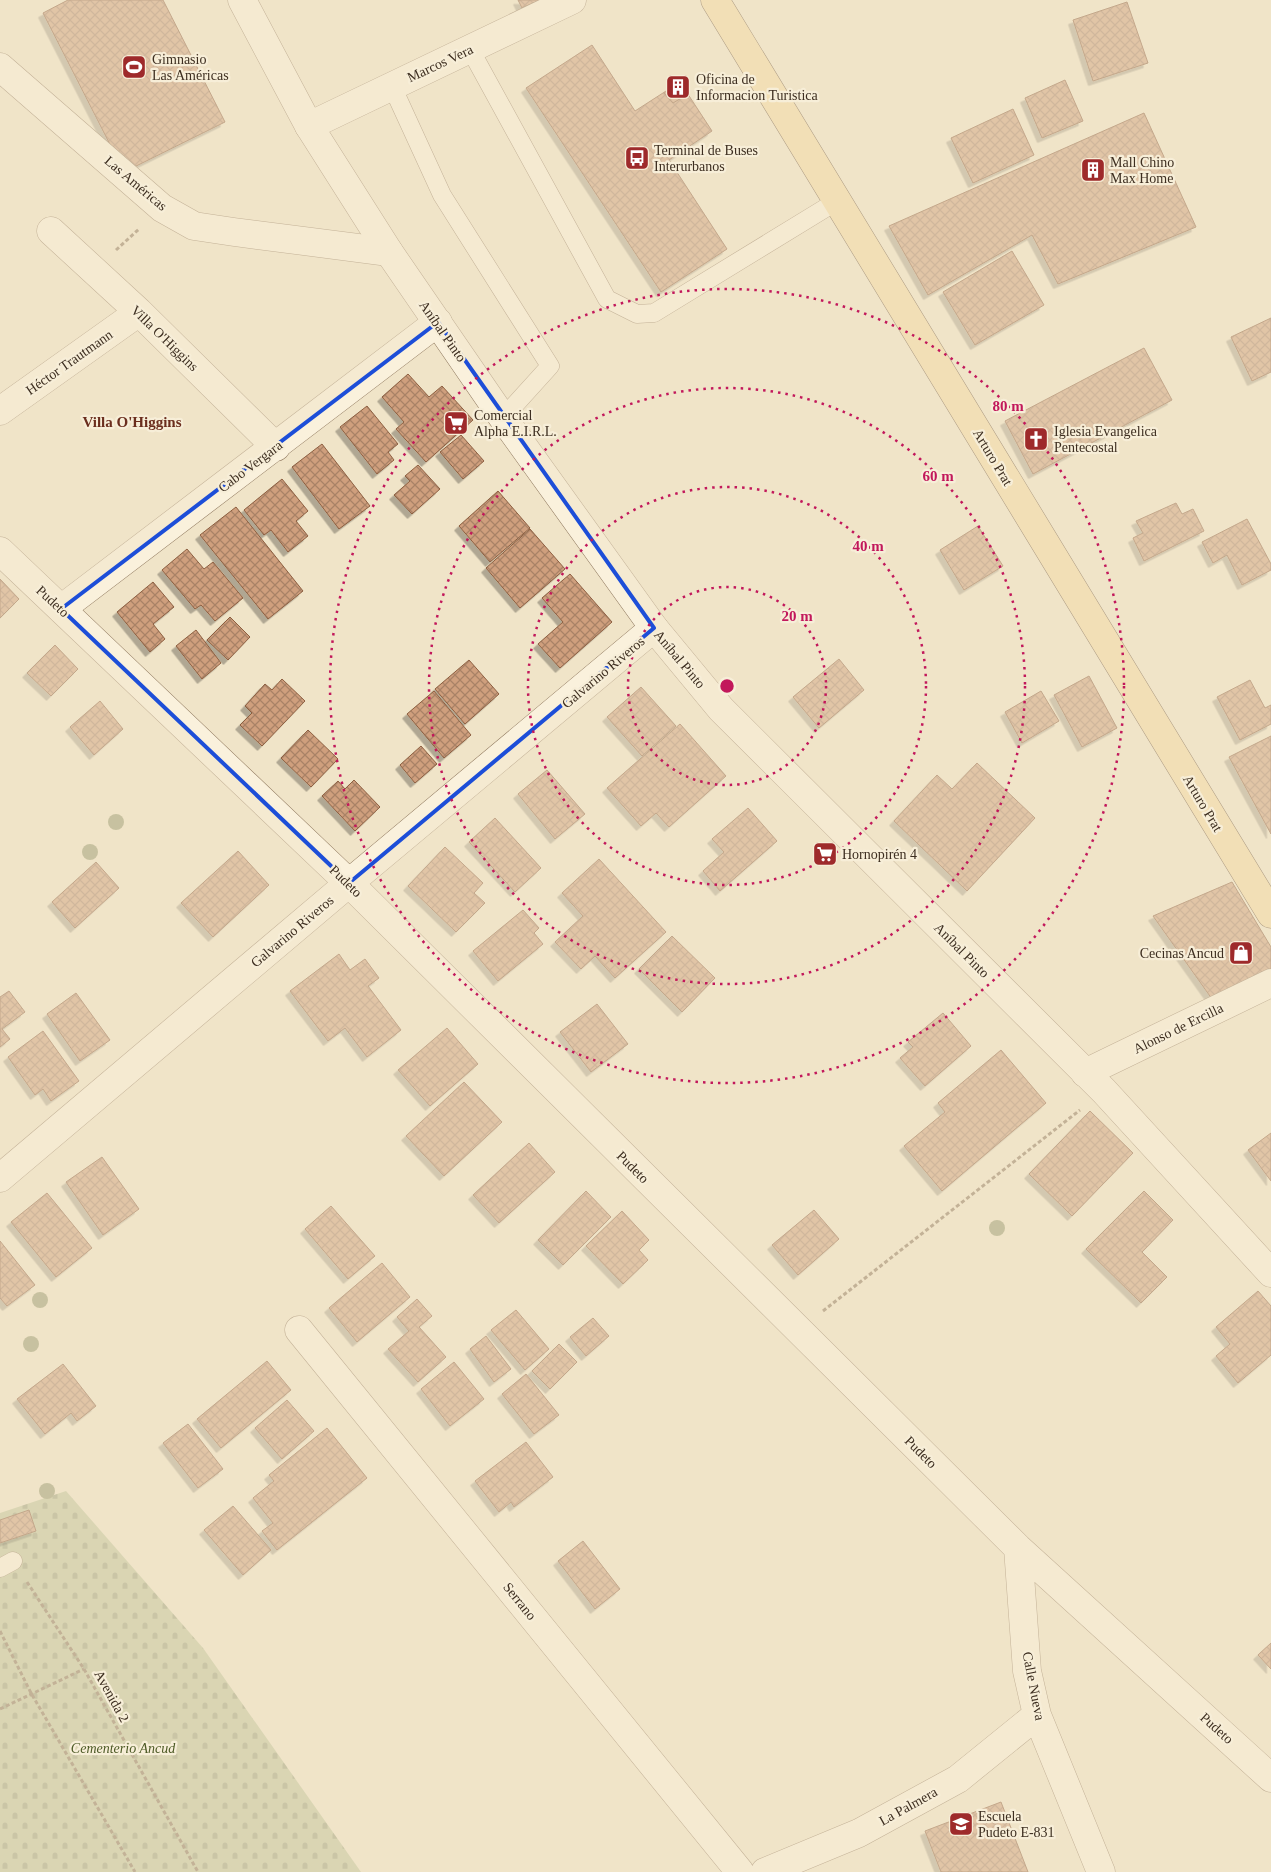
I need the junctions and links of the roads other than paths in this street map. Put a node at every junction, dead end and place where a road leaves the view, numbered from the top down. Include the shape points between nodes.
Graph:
1 (242, 0) edge
2 (572, 0) edge
3 (715, 0) edge
4 (470, 49) junction
5 (0, 66) edge
6 (392, 86) junction
7 (309, 126) junction
8 (837, 201) junction
9 (51, 231) dead end
10 (388, 252) junction
11 (139, 312) junction
12 (438, 322) junction
13 (0, 411) edge
14 (503, 418) junction
15 (276, 447) junction
16 (0, 551) edge
17 (62, 609) junction
18 (654, 628) junction
19 (349, 883) junction
20 (1271, 914) edge
21 (1271, 983) edge
22 (1094, 1082) junction
23 (0, 1178) edge
24 (1271, 1273) edge
25 (299, 1330) dead end
26 (1018, 1548) junction
27 (1037, 1715) junction
28 (1271, 1778) edge
29 (740, 1872) edge
30 (764, 1872) edge
31 (1101, 1872) edge

1 - 7 street, Aníbal Pinto
2 - 4 street, Marcos Vera
3 - 8 main road, Arturo Prat
4 - 6 street, Marcos Vera
4 - 8 lane via 607,299 637,314 654,313
5 - 10 street, Las Américas via 162,208 194,226
6 - 7 street, Marcos Vera
6 - 14 lane via 442,195 550,366
7 - 10 street, Aníbal Pinto
8 - 20 main road, Arturo Prat
9 - 11 street, Villa O'Higgins
10 - 12 street, Aníbal Pinto
11 - 13 street, Héctor Trautmann
11 - 15 street, Villa O'Higgins
12 - 14 street, Aníbal Pinto
12 - 15 street, Cabo Vergara
14 - 18 street, Aníbal Pinto
15 - 17 street, Cabo Vergara
16 - 17 street, Pudeto
17 - 19 street, Pudeto
18 - 19 street, Galvarino Riveros
18 - 22 street, Aníbal Pinto via 721,709
19 - 23 street, Galvarino Riveros
19 - 26 street, Pudeto
21 - 22 street, Alonso de Ercilla
22 - 24 street, Aníbal Pinto
25 - 29 street, Serrano
26 - 27 street, Calle Nueva via 1028,1671
26 - 28 street, Pudeto
27 - 30 street, La Palmera via 958,1779 859,1833
27 - 31 street, Calle Nueva

